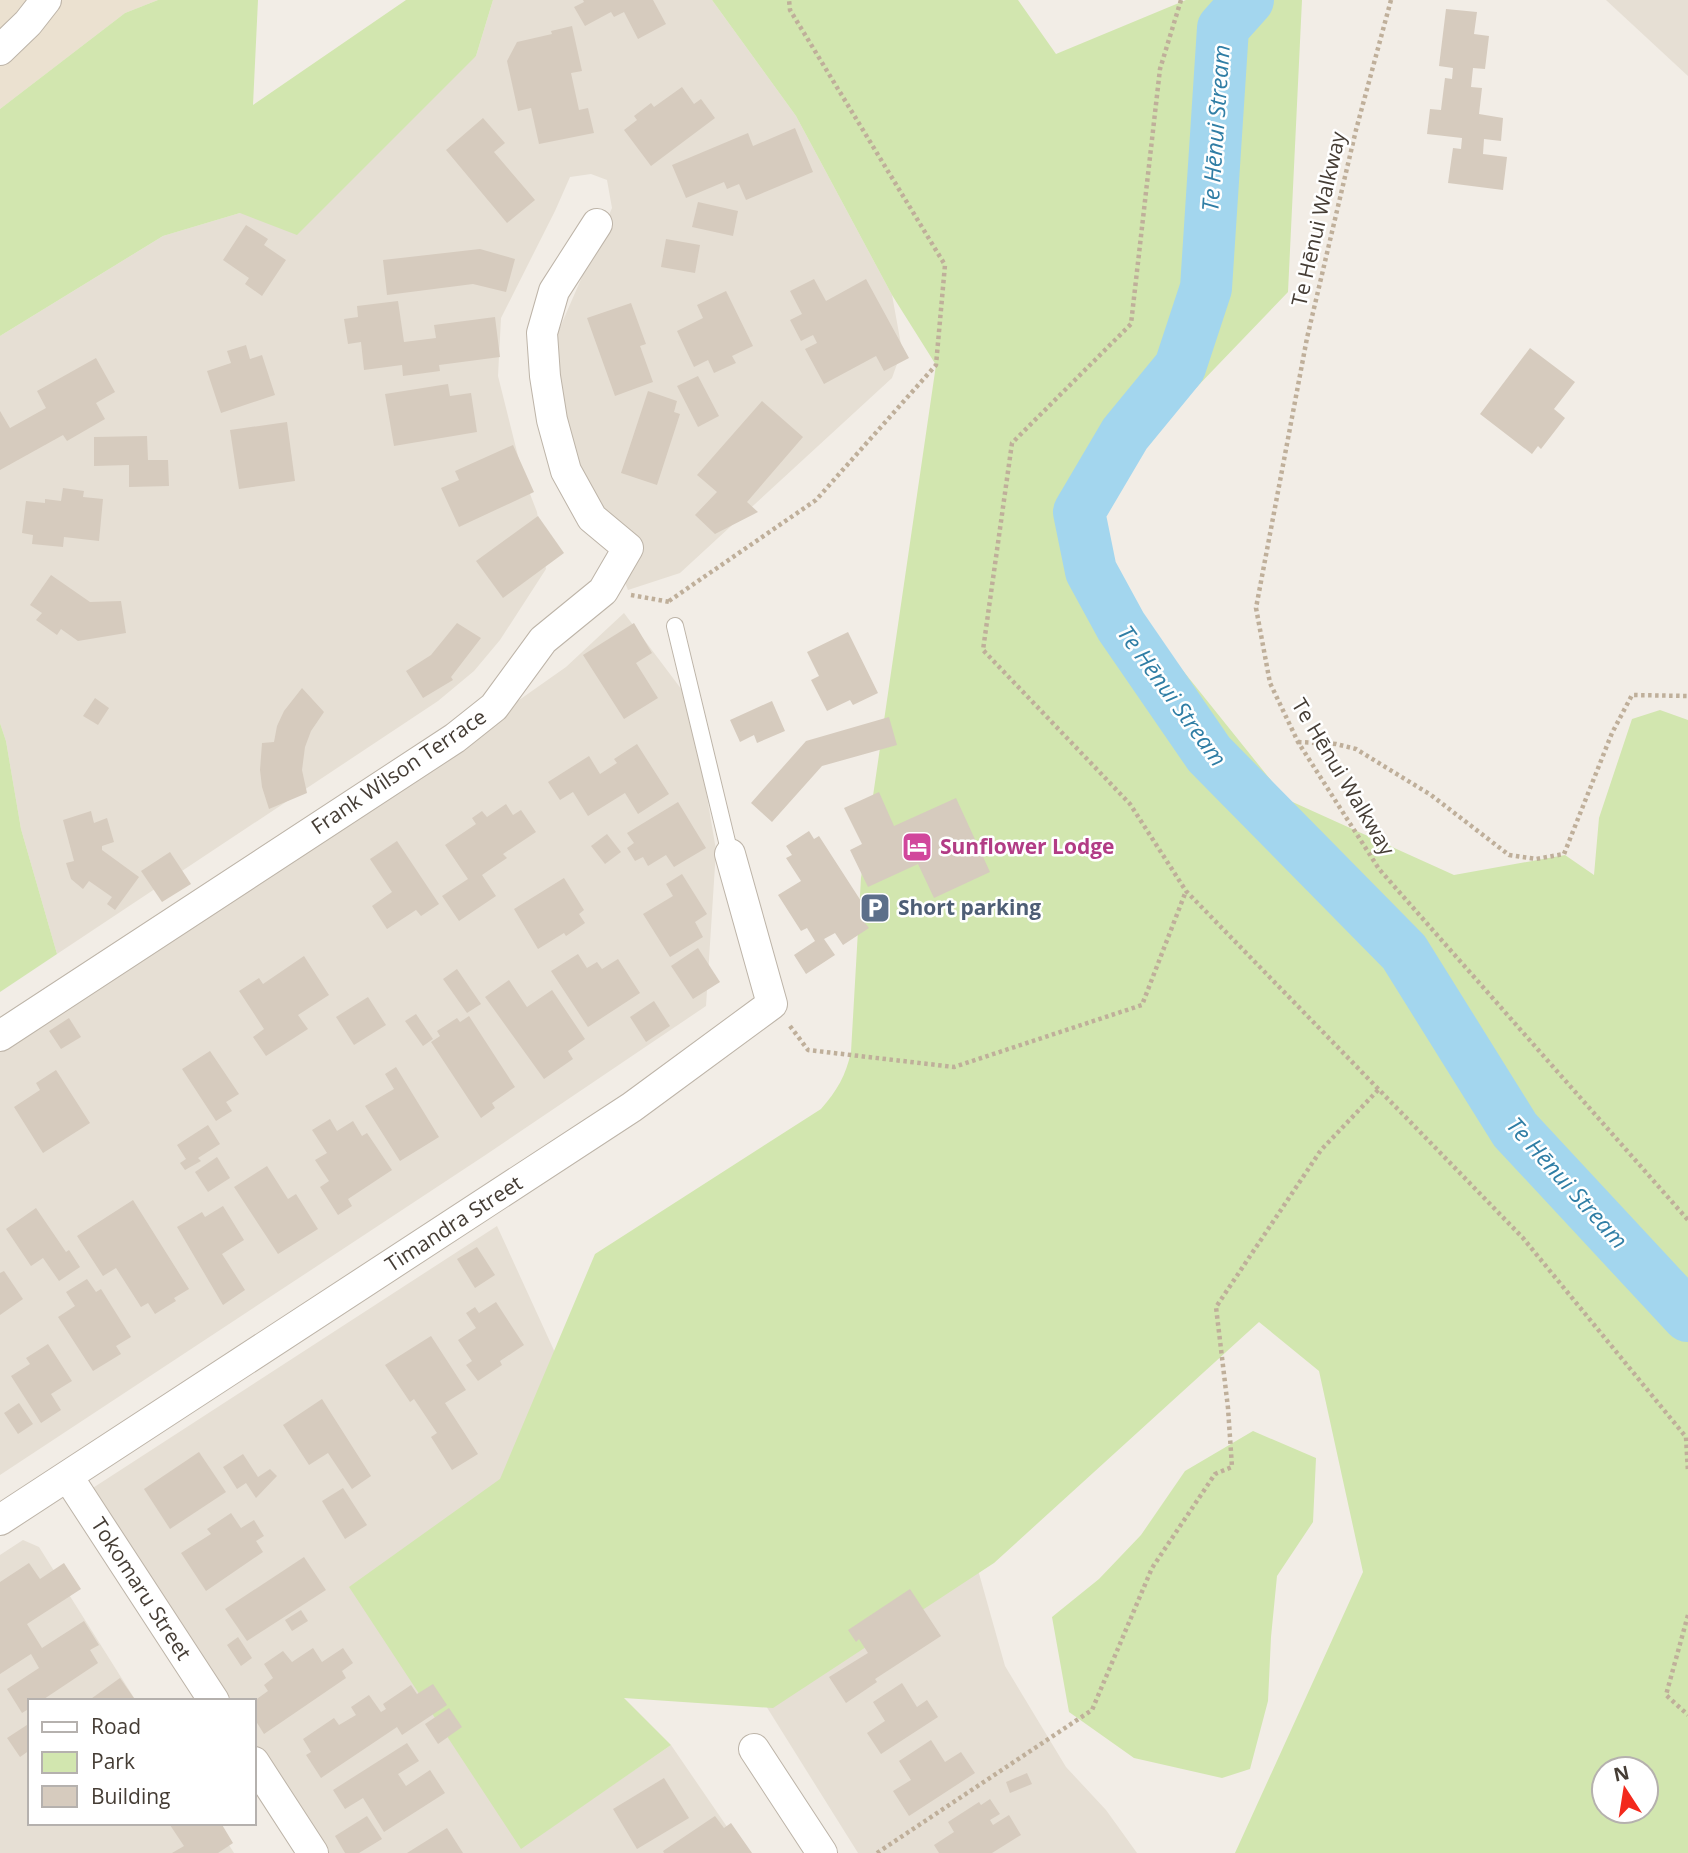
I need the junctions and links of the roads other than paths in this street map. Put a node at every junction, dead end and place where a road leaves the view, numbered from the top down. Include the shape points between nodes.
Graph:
1 (46, 0) edge
2 (0, 50) edge
3 (597, 224) dead end
4 (675, 625) road end
5 (730, 854) joint
6 (0, 1036) edge
7 (68, 1477) junction
8 (0, 1520) edge
9 (213, 1699) edge
10 (754, 1749) dead end
11 (256, 1765) edge
12 (313, 1853) edge
13 (822, 1853) edge

1 - 2 street
3 - 6 street, Frank Wilson Terrace via 554,290 542,333 552,419 566,471 592,517 628,548 603,591 543,640 494,707 456,738
4 - 5 lane
5 - 7 street, Timandra Street via 772,1004 632,1107
7 - 8 street, Timandra Street
7 - 9 street, Tokomaru Street
10 - 13 street
11 - 12 street

